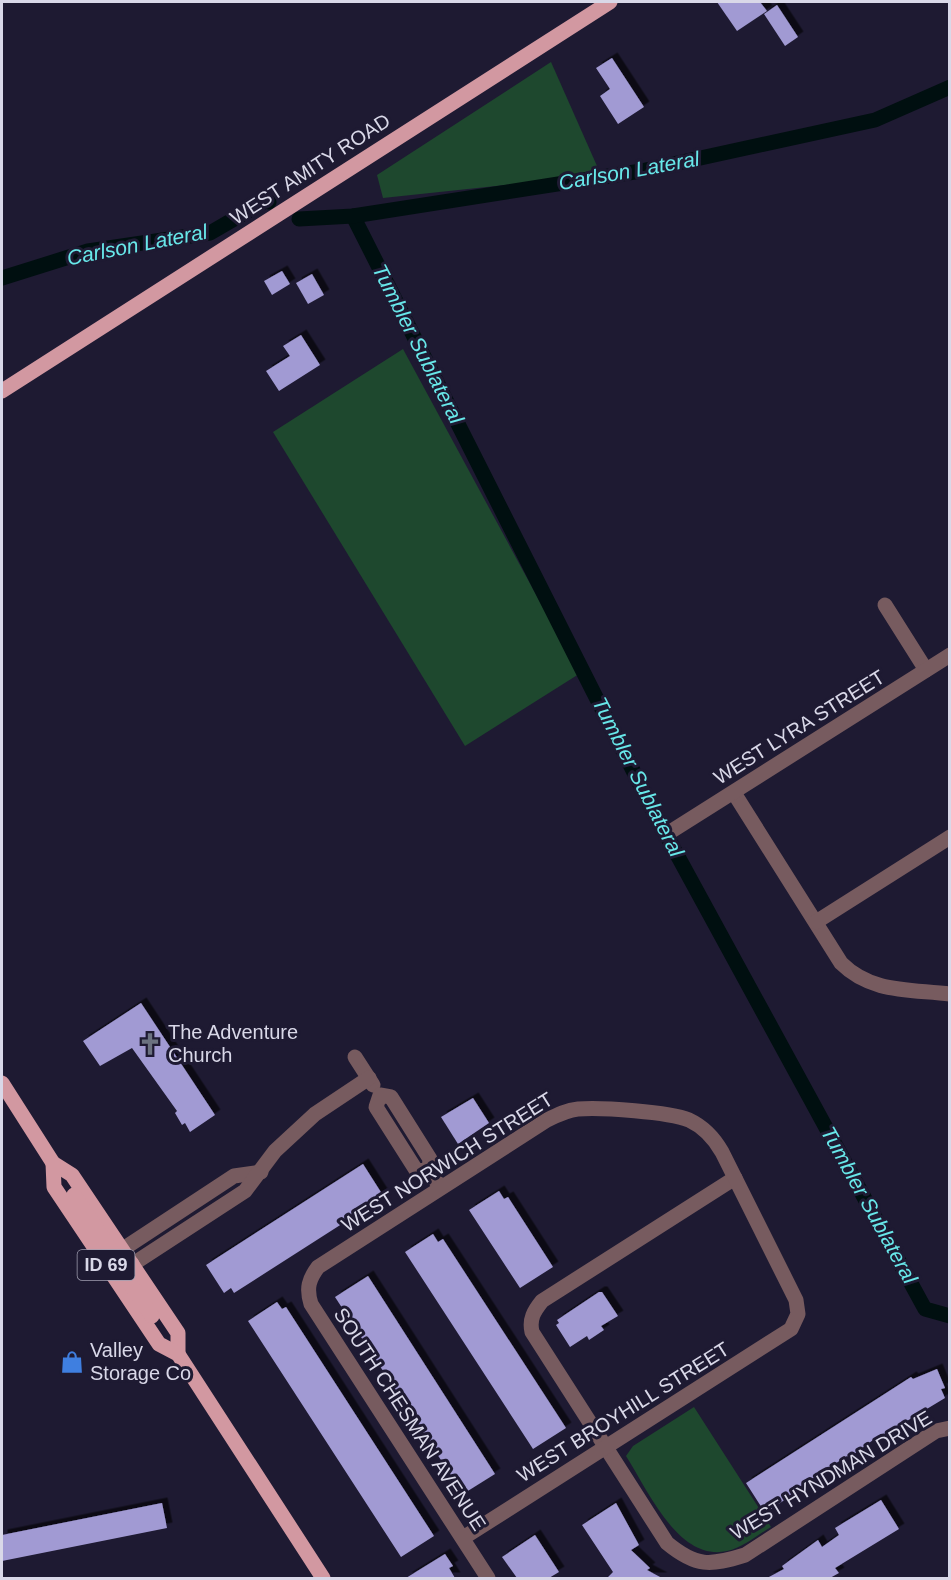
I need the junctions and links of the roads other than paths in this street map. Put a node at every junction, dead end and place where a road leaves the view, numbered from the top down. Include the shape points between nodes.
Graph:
1 (610, 2) edge
2 (2, 391) edge
3 (885, 605) dead end
4 (950, 655) edge
5 (926, 670) junction
6 (734, 793) junction
7 (670, 832) dead end
8 (950, 837) edge
9 (816, 922) junction
10 (950, 994) edge
11 (355, 1057) dead end
12 (369, 1078) junction
13 (2, 1083) edge
14 (53, 1168) junction
15 (261, 1172) junction
16 (735, 1178) junction
17 (440, 1187) junction
18 (123, 1249) junction
19 (133, 1264) junction
20 (310, 1278) joint
21 (178, 1351) junction
22 (950, 1428) edge
23 (605, 1448) junction
24 (463, 1538) junction
25 (323, 1578) edge
26 (488, 1578) edge

1 - 2 main road, WEST AMITY ROAD
3 - 5 street
4 - 5 street, WEST LYRA STREET
5 - 6 street, WEST LYRA STREET
6 - 7 street, WEST LYRA STREET
6 - 9 street
8 - 9 street
9 - 10 street via 841,963 854,976 882,987
11 - 12 street
12 - 15 street via 315,1114 275,1151
12 - 17 street via 380,1095 391,1097 430,1159 429,1171
13 - 14 main road, ID 69
14 - 18 main road, ID 69 via 72,1175
14 - 19 main road via 114,1255
14 - 21 main road, ID 69 via 54,1187 159,1344
15 - 18 street via 234,1176
15 - 19 street via 244,1191
16 - 17 street, WEST NORWICH STREET via 711,1136 688,1120 586,1109 565,1111 547,1120
16 - 23 street, WEST BROYHILL STREET via 796,1300 798,1314 791,1329
16 - 23 street via 542,1301 534,1310 532,1332
17 - 20 street, WEST NORWICH STREET via 318,1267
18 - 19 main road, ID 69
19 - 21 main road, ID 69 via 178,1333
20 - 24 street, SOUTH CHESMAN AVENUE via 311,1304
21 - 25 main road, ID 69
22 - 23 street, WEST HYNDMAN DRIVE via 936,1431 745,1555 722,1562 699,1563 667,1543
23 - 24 street, WEST BROYHILL STREET
24 - 26 street, SOUTH CHESMAN AVENUE

